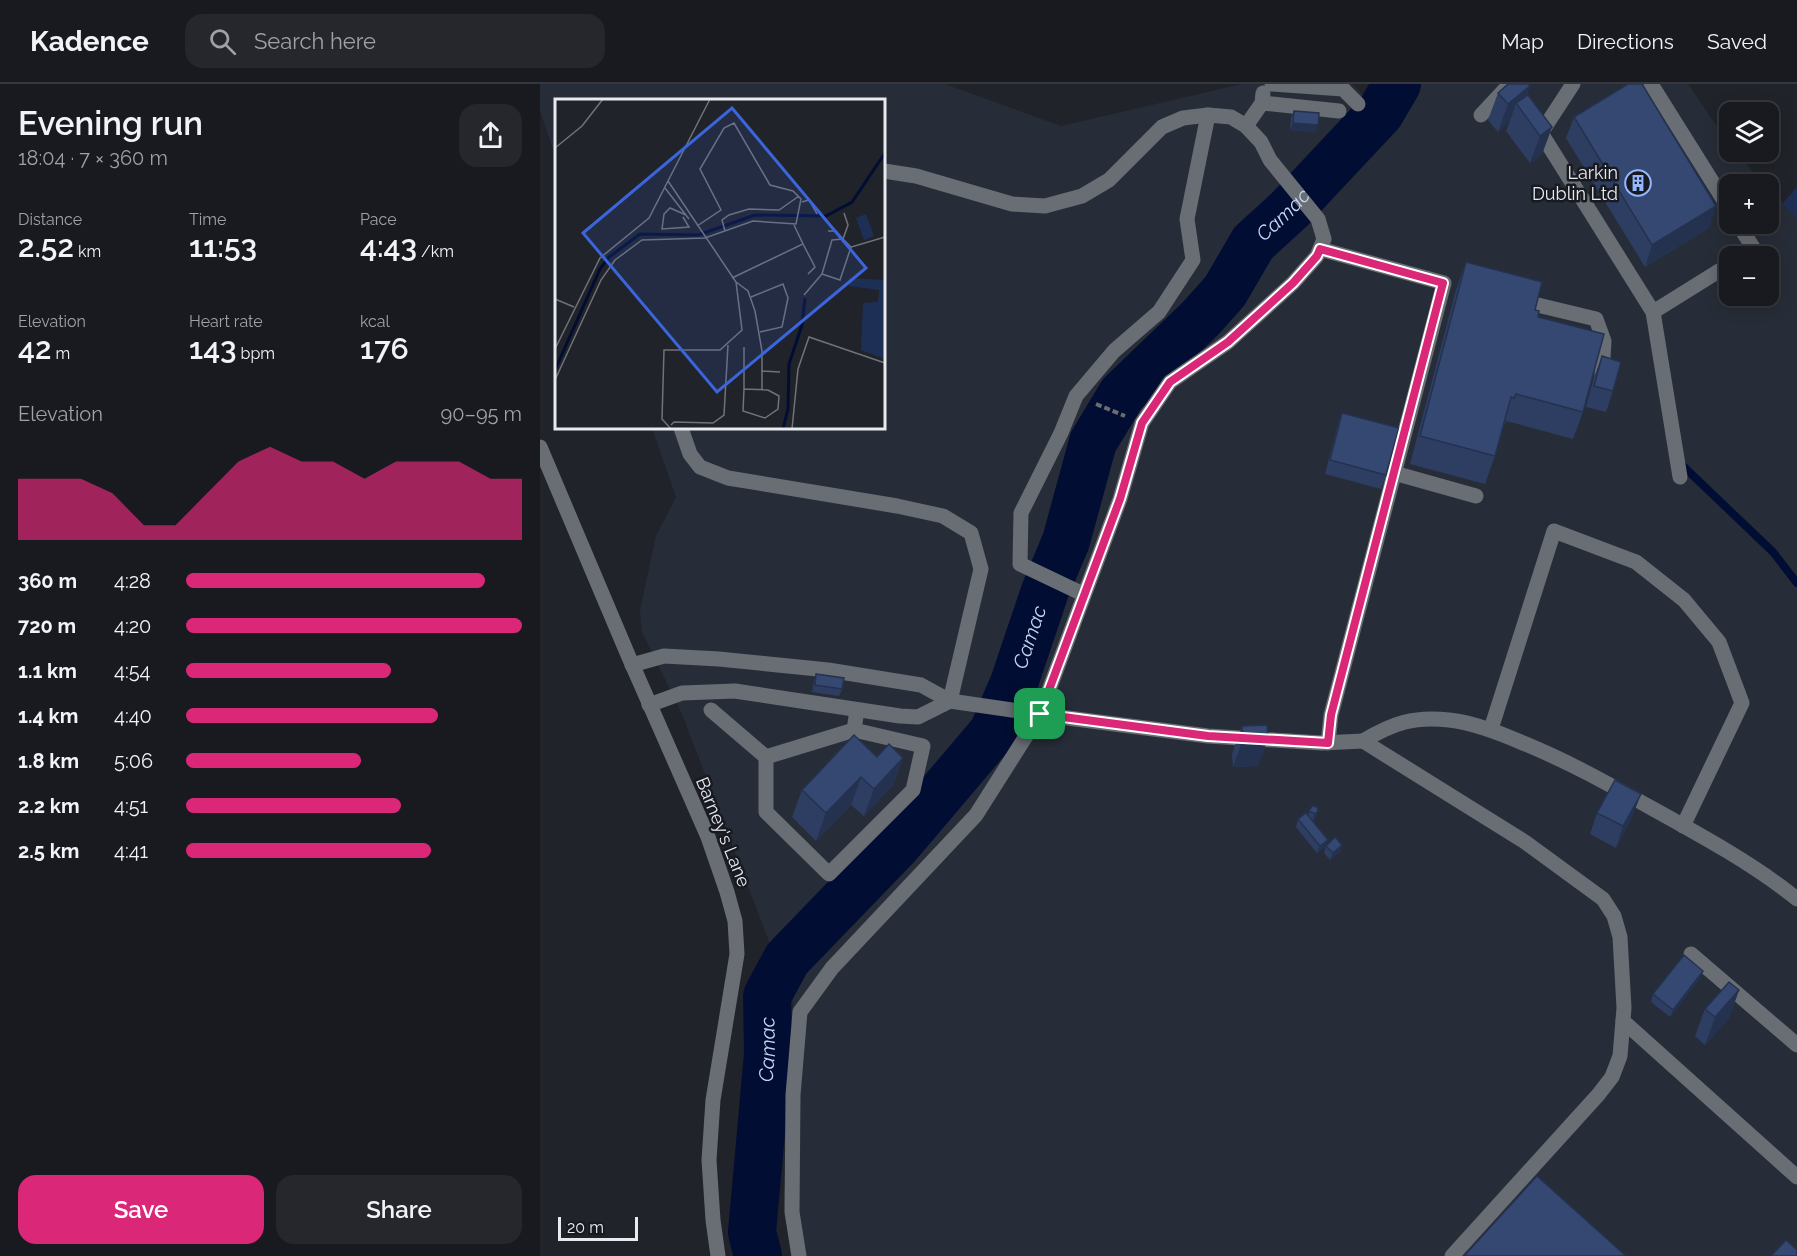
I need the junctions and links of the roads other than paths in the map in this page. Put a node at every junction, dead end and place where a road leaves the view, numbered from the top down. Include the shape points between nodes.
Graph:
1 (1264, 84) edge
2 (1272, 84) edge
3 (1510, 84) edge
4 (1573, 84) edge
5 (1651, 84) edge
6 (1262, 103) junction
7 (1358, 104) dead end
8 (1339, 111) dead end
9 (1208, 115) junction
10 (1480, 115) dead end
11 (1246, 126) junction
12 (885, 171) edge
13 (1719, 192) edge
14 (1320, 249) junction
15 (1719, 271) edge
16 (1498, 296) edge
17 (1653, 312) junction
18 (1602, 374) edge
19 (681, 429) edge
20 (540, 447) edge
21 (1394, 473) junction
22 (1680, 477) dead end
23 (1476, 496) dead end
24 (1083, 594) junction
25 (632, 665) junction
26 (950, 701) junction
27 (649, 705) junction
28 (711, 710) dead end
29 (857, 710) junction
30 (1040, 714) junction
31 (1491, 729) junction
32 (854, 730) junction
33 (1363, 741) junction
34 (1328, 743) junction
35 (766, 758) junction
36 (1683, 826) junction
37 (1797, 899) edge
38 (1691, 954) dead end
39 (1623, 1021) junction
40 (1797, 1045) edge
41 (1797, 1177) edge
42 (718, 1256) edge
43 (799, 1256) edge
44 (1452, 1256) edge

1 - 6 street
2 - 7 street via 1343,89
3 - 10 street
4 - 17 street via 1542,133
5 - 13 street
6 - 8 street
6 - 11 street
9 - 11 street via 1232,117
9 - 12 street via 1183,118 1162,128 1109,180 1082,196 1045,206 1012,204 916,176
9 - 24 street via 1187,219 1193,260 1159,312 1114,351 1076,396 1021,513 1020,564
11 - 14 street via 1318,219 1324,239
14 - 21 street via 1449,284
14 - 24 street via 1293,283 1228,342 1170,382 1142,423 1120,499
15 - 17 street
16 - 18 street via 1596,319 1604,341
17 - 22 street
19 - 26 street via 690,454 700,467 728,478 943,516 971,533 981,569
20 - 25 street, Barney's Lane
21 - 23 street
21 - 34 street via 1331,715
24 - 30 street
25 - 26 street via 664,656 828,670 921,685
25 - 27 street, Barney's Lane
26 - 29 street via 918,717
26 - 30 street
27 - 29 street via 682,693 735,691
27 - 42 street, Barney's Lane via 708,837 735,921 737,954 713,1100 709,1160
28 - 35 street
29 - 32 street
30 - 34 street via 1208,736
30 - 43 street via 976,816 832,968 800,1012 793,1095 792,1212
31 - 33 street via 1450,720 1413,719 1388,726
31 - 36 street via 1569,762
31 - 36 street via 1554,531 1636,562 1684,600 1719,642 1742,703
32 - 35 street
32 - 35 street via 923,746 913,790 829,874 766,812
33 - 34 street
33 - 39 street via 1525,842 1603,898 1620,937
36 - 37 street
38 - 40 street
39 - 41 street
39 - 44 street via 1620,1056 1612,1077

